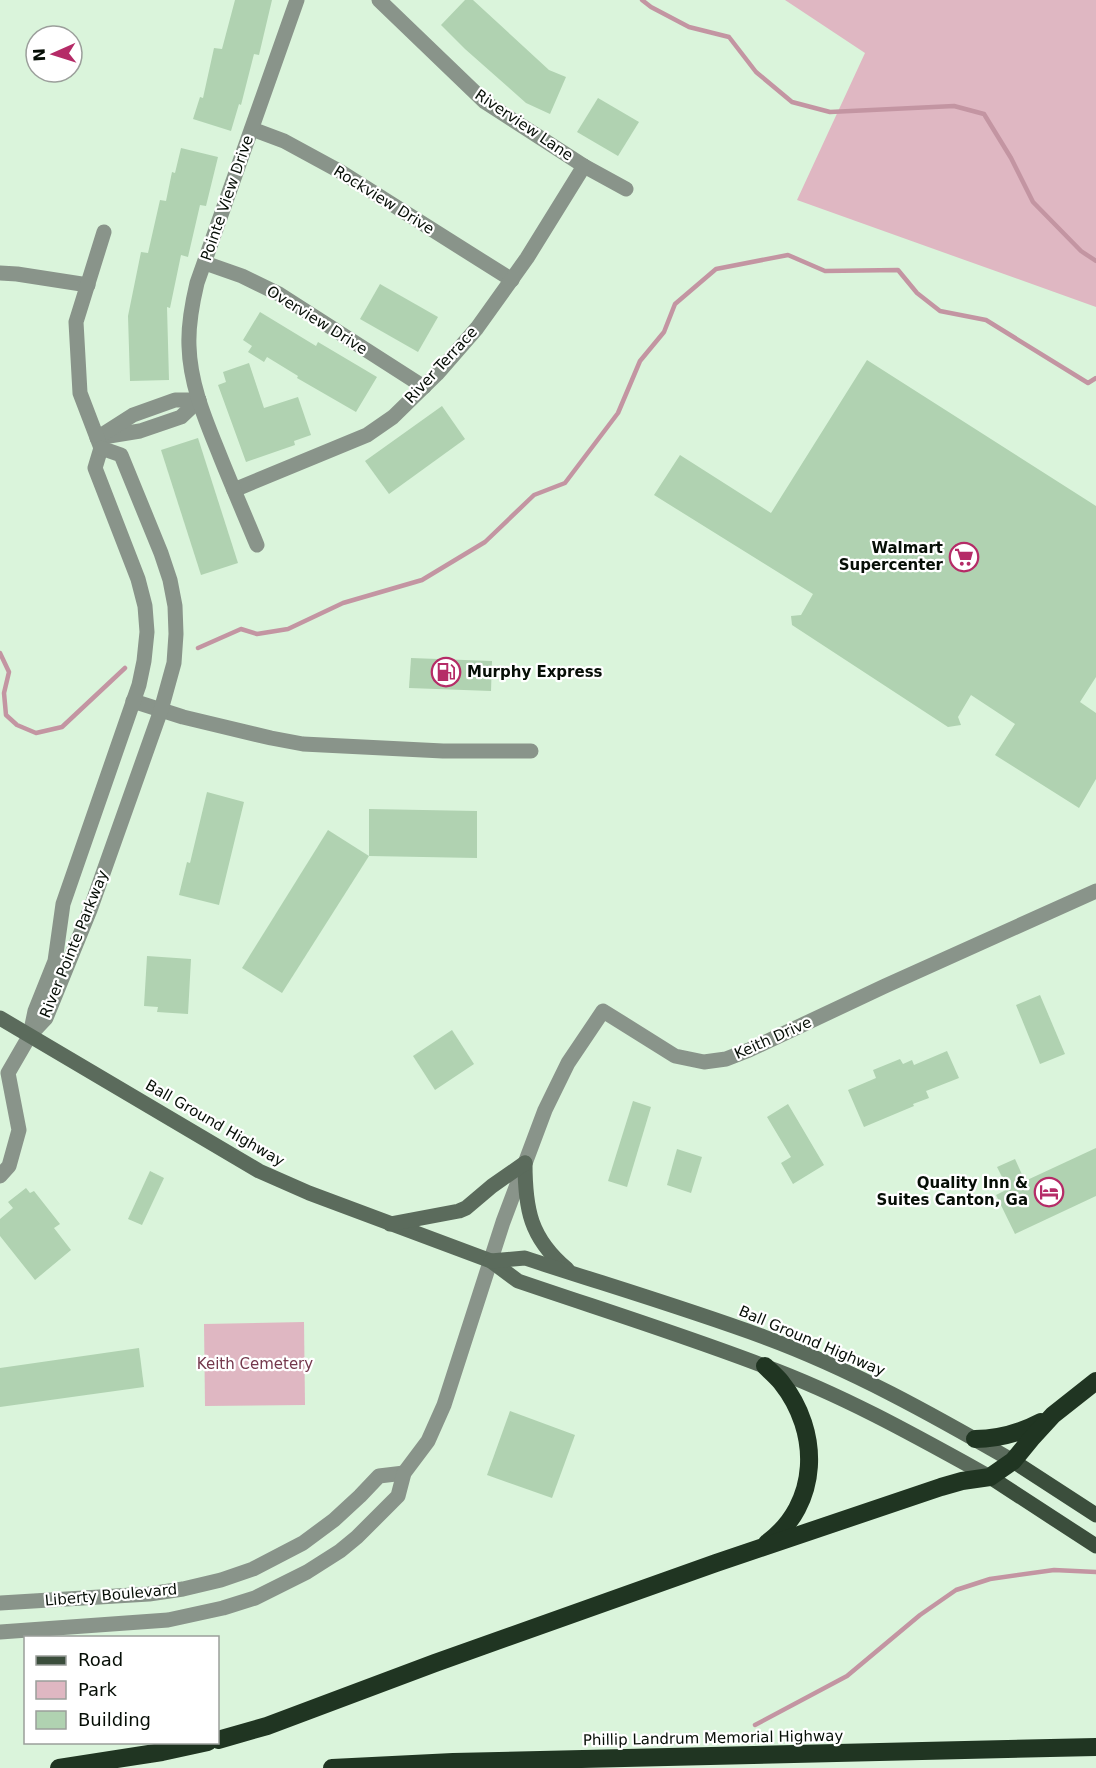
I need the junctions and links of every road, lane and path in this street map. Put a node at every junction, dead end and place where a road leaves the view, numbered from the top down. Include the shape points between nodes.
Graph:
1 (297, 0) edge
2 (379, 0) edge
3 (252, 129) junction
4 (584, 166) junction
5 (626, 189) dead end
6 (104, 232) dead end
7 (204, 263) junction
8 (0, 273) edge
9 (512, 280) junction
10 (88, 285) junction
11 (424, 387) junction
12 (199, 400) junction
13 (99, 443) junction
14 (234, 490) junction
15 (257, 545) dead end
16 (134, 701) junction
17 (161, 710) junction
18 (531, 751) dead end
19 (1096, 891) edge
20 (0, 1018) edge
21 (30, 1035) junction
22 (525, 1163) junction
23 (0, 1176) edge
24 (390, 1224) junction
25 (491, 1261) junction
26 (571, 1273) junction
27 (765, 1366) junction
28 (1096, 1381) edge
29 (1053, 1415) junction
30 (975, 1439) junction
31 (1013, 1461) junction
32 (404, 1473) junction
33 (990, 1477) junction
34 (1096, 1515) edge
35 (1096, 1546) edge
36 (759, 1549) junction
37 (0, 1603) edge
38 (0, 1632) edge
39 (219, 1740) edge
40 (203, 1744) edge
41 (1096, 1747) edge
42 (59, 1768) edge
43 (332, 1768) edge

1 - 3 street, Pointe View Drive
2 - 4 street, Riverview Lane via 485,102
3 - 7 street, Pointe View Drive
3 - 9 street, Rockview Drive via 284,141 341,172
4 - 5 street, Riverview Lane
4 - 9 street, River Terrace
6 - 10 street, River Pointe Parkway
7 - 11 street, Overview Drive via 279,294
7 - 12 street, Pointe View Drive via 189,331 190,359
8 - 10 street
9 - 11 street, River Terrace via 470,336
10 - 13 street, River Pointe Parkway via 76,322 80,393
11 - 14 street, River Terrace via 368,435
12 - 13 street via 175,400 133,415
12 - 14 street, Pointe View Drive
13 - 16 street, River Pointe Parkway via 95,468 136,571 145,606 144,661
13 - 17 street, River Pointe Parkway via 121,455 170,580 175,606 174,663
14 - 15 street, Pointe View Drive
16 - 17 street
16 - 21 street, River Pointe Parkway via 63,904 55,961
17 - 18 street via 314,745
17 - 21 street, River Pointe Parkway via 90,910 46,1018
19 - 22 street, Keith Drive via 726,1059 704,1062 675,1056 603,1011 568,1063
20 - 21 main road, Ball Ground Highway
21 - 23 street via 8,1073 19,1130 9,1166
21 - 24 main road, Ball Ground Highway via 259,1171
22 - 24 main road via 466,1208
22 - 25 street, Keith Drive
22 - 26 main road via 530,1219 544,1247
24 - 25 main road, Ball Ground Highway
25 - 26 main road, Ball Ground Highway via 525,1258
25 - 27 main road, Ball Ground Highway via 518,1281
25 - 32 street, Liberty Boulevard via 439,1419
26 - 30 main road, Ball Ground Highway via 764,1337 888,1393
27 - 33 main road, Ball Ground Highway via 884,1419
27 - 36 highway via 781,1381 793,1401 810,1454 808,1480 791,1520
28 - 29 highway
29 - 30 highway via 1012,1435
29 - 31 highway
30 - 31 main road, Ball Ground Highway
31 - 33 highway
31 - 34 main road, Ball Ground Highway
32 - 37 street, Liberty Boulevard via 379,1476 341,1514 303,1543 269,1562 221,1580 149,1594
32 - 38 street, Liberty Boulevard via 398,1496 357,1537 307,1572 255,1598 168,1620
33 - 35 main road
33 - 36 highway via 941,1487
36 - 39 highway via 267,1726
40 - 42 highway
41 - 43 highway, Phillip Landrum Memorial Highway

